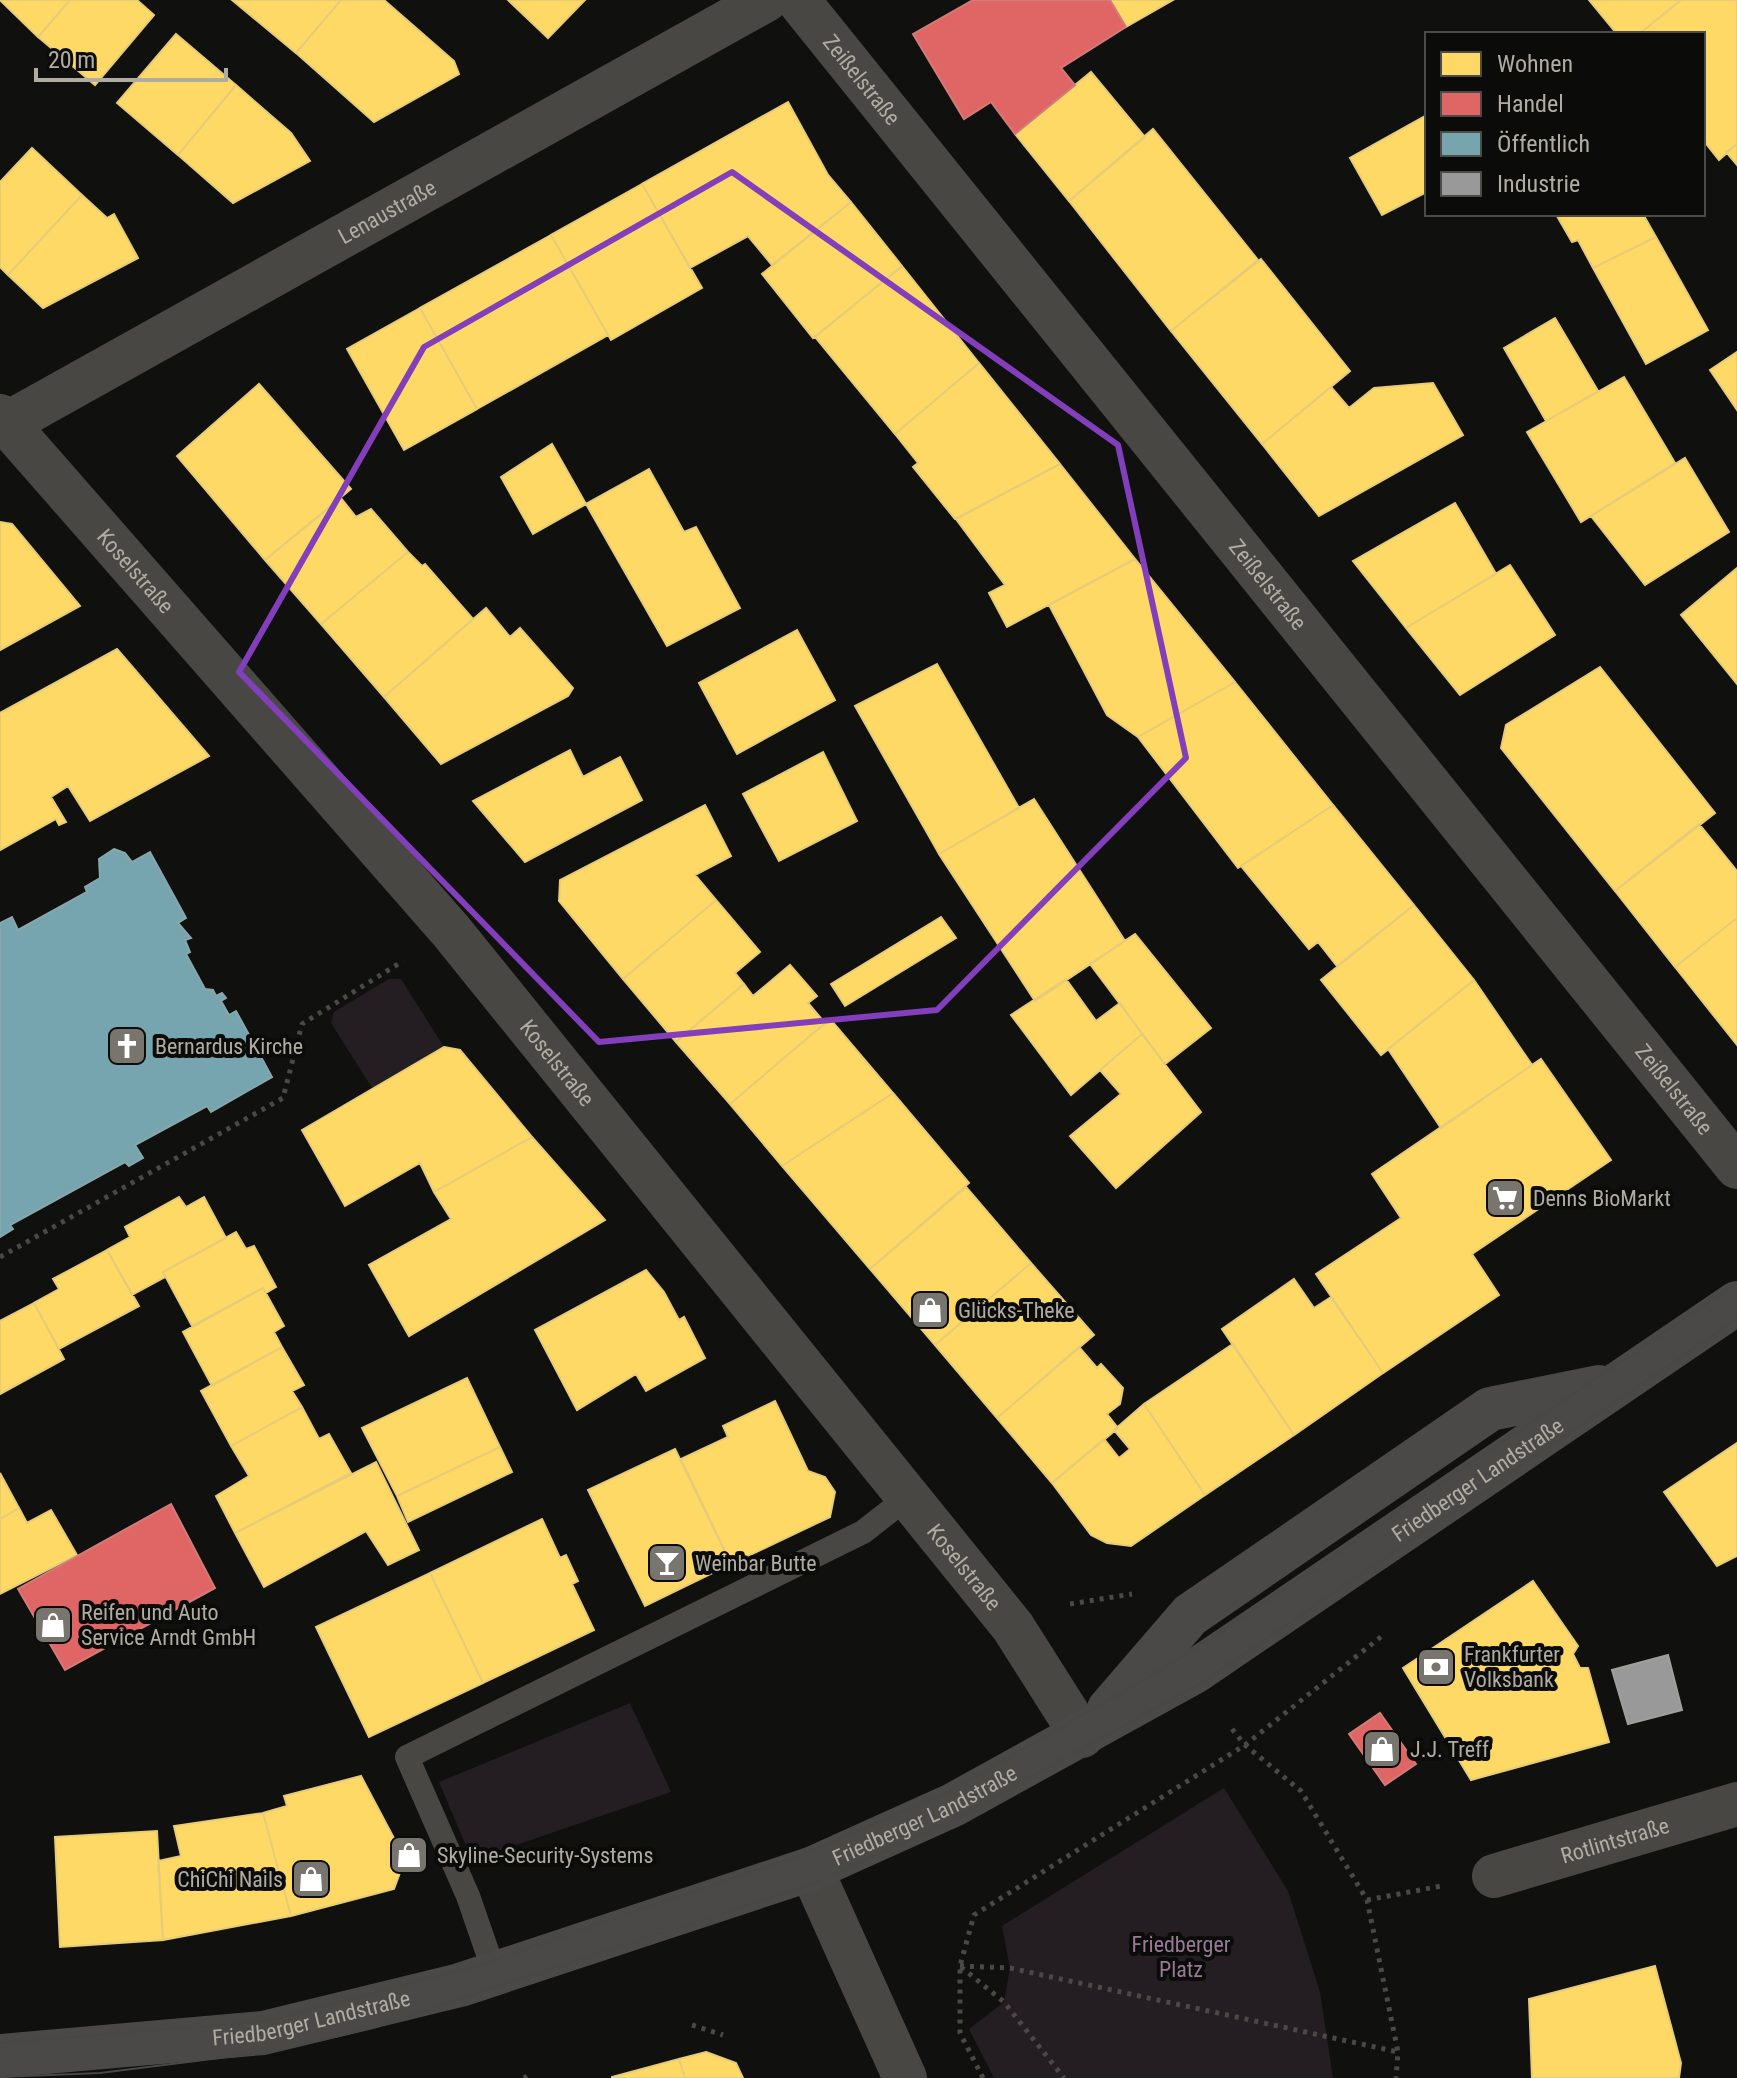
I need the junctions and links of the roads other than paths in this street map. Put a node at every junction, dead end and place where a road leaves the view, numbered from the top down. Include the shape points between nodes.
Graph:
1 (766, 0) edge
2 (798, 0) edge
3 (4, 420) edge
4 (1737, 1167) edge
5 (1737, 1303) edge
6 (908, 1497) junction
7 (1082, 1736) junction
8 (1737, 1804) edge
9 (811, 1869) junction
10 (1494, 1876) road end
11 (495, 1974) junction
12 (0, 2056) edge
13 (905, 2078) edge

1 - 3 street, Lenaustraße
2 - 4 street, Zeißelstraße
3 - 6 street, Koselstraße via 451,931
5 - 7 main road, Friedberger Landstraße via 1194,1672
6 - 7 street, Koselstraße via 1013,1627
6 - 11 lane via 863,1532 407,1757 468,1896
7 - 9 main road, Friedberger Landstraße via 953,1805
8 - 10 street, Rotlintstraße
9 - 11 main road, Friedberger Landstraße
9 - 13 street
11 - 12 main road, Friedberger Landstraße via 263,2033

